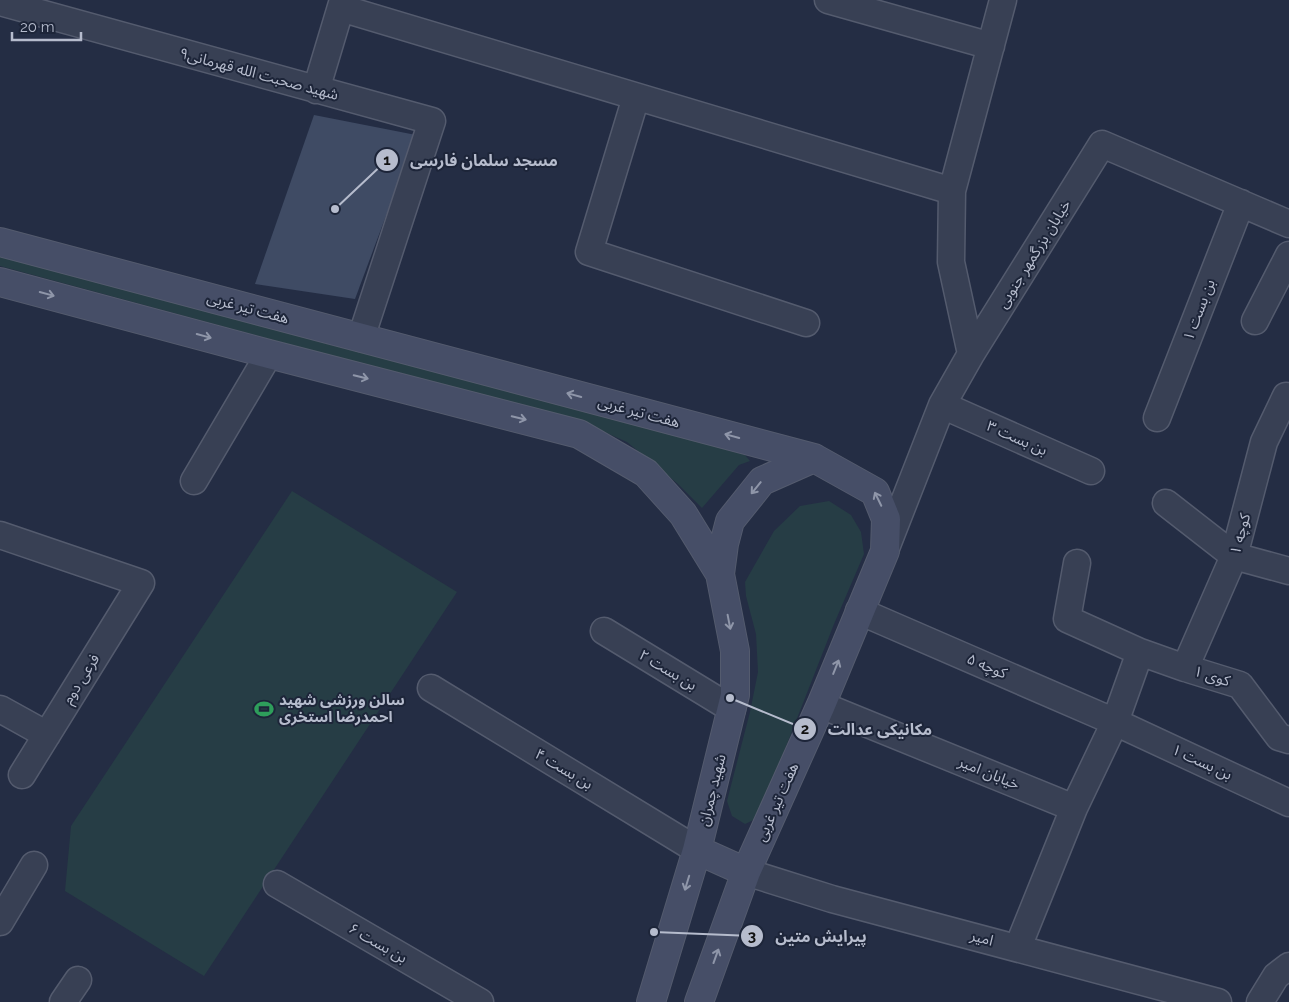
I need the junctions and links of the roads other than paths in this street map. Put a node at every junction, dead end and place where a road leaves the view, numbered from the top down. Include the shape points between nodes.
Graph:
1 (828, 0) edge
2 (1003, 0) edge
3 (0, 2) edge
4 (342, 4) edge
5 (991, 46) junction
6 (316, 90) junction
7 (636, 97) junction
8 (952, 191) junction
9 (1241, 203) junction
10 (1289, 224) edge
11 (0, 242) edge
12 (1289, 255) edge
13 (0, 282) edge
14 (1255, 321) dead end
15 (806, 324) dead end
16 (361, 338) junction
17 (269, 354) junction
18 (971, 354) junction
19 (1286, 396) dead end
20 (942, 405) junction
21 (1157, 418) dead end
22 (814, 458) junction
23 (1091, 471) dead end
24 (194, 480) dead end
25 (1166, 503) dead end
26 (1, 538) edge
27 (885, 551) junction
28 (1234, 556) junction
29 (1077, 563) dead end
30 (1289, 571) edge
31 (720, 574) junction
32 (859, 611) junction
33 (604, 631) dead end
34 (1140, 652) junction
35 (1185, 668) junction
36 (430, 688) dead end
37 (821, 705) junction
38 (0, 709) edge
39 (732, 709) junction
40 (1115, 722) junction
41 (47, 735) junction
42 (1289, 740) edge
43 (22, 775) dead end
44 (1289, 803) edge
45 (1074, 808) junction
46 (697, 850) junction
47 (34, 865) dead end
48 (746, 872) junction
49 (277, 884) dead end
50 (0, 922) edge
51 (1018, 947) junction
52 (1289, 966) edge
53 (78, 980) dead end
54 (63, 1002) edge
55 (480, 1002) edge
56 (651, 1002) edge
57 (699, 1002) edge
58 (1218, 1002) edge
59 (1260, 1002) edge

1 - 5 street
2 - 5 street
3 - 6 street, شهید صحبت الله قهرمانی۹
4 - 6 street
4 - 7 street
5 - 8 street
6 - 16 street, شهید صحبت الله قهرمانی۹ via 432,121
7 - 8 street
7 - 15 street via 589,252
8 - 18 street via 951,262
9 - 10 street, خیابان بزرگمهر جنوبی
9 - 18 street, خیابان بزرگمهر جنوبی via 1102,144
9 - 21 street, بن بست ۱
11 - 16 main road, هفت تیر غربی
12 - 14 street
13 -> 17 main road
22 -> 16 main road, هفت تیر غربی
17 - 24 street
17 -> 31 main road via 579,434 646,473 683,514
18 - 20 street, خیابان بزرگمهر جنوبی
19 - 28 street, کوچه ۱ via 1264,442
20 - 23 street, بن بست ۳
20 - 27 street, خیابان بزرگمهر جنوبی
27 -> 22 main road, هفت تیر غربی via 886,519 875,492
22 -> 31 main road via 762,481 756,487 730,521
25 - 28 street
26 - 41 street, فرعی دوم via 141,583
27 - 32 main road, هفت تیر غربی
28 - 30 street
28 - 35 street, کوچه ۱
29 - 34 street via 1066,619
31 -> 39 main road, شهید چمران via 735,651
37 -> 32 main road, هفت تیر غربی
32 - 40 street, کوچه ۵
33 - 39 street, بن بست ۲
34 - 35 street, کوی ۱
34 - 40 street
35 - 42 street, کوی ۱ via 1240,685 1279,736
36 - 46 street, بن بست ۴
37 - 45 street, خیابان امیر
37 - 48 main road, هفت تیر غربی
38 - 41 street
39 - 46 main road, شهید چمران
40 - 44 street, بن بست ۱
40 - 45 street
41 - 43 street, فرعی دوم
45 - 51 street
46 - 48 main road
46 -> 56 main road, شهید چمران
47 - 50 street
48 - 51 street, امیر via 832,899
57 -> 48 main road
49 - 55 street, بن بست ۶
51 - 58 street, امیر
52 - 59 street via 1276,976
53 - 54 street

